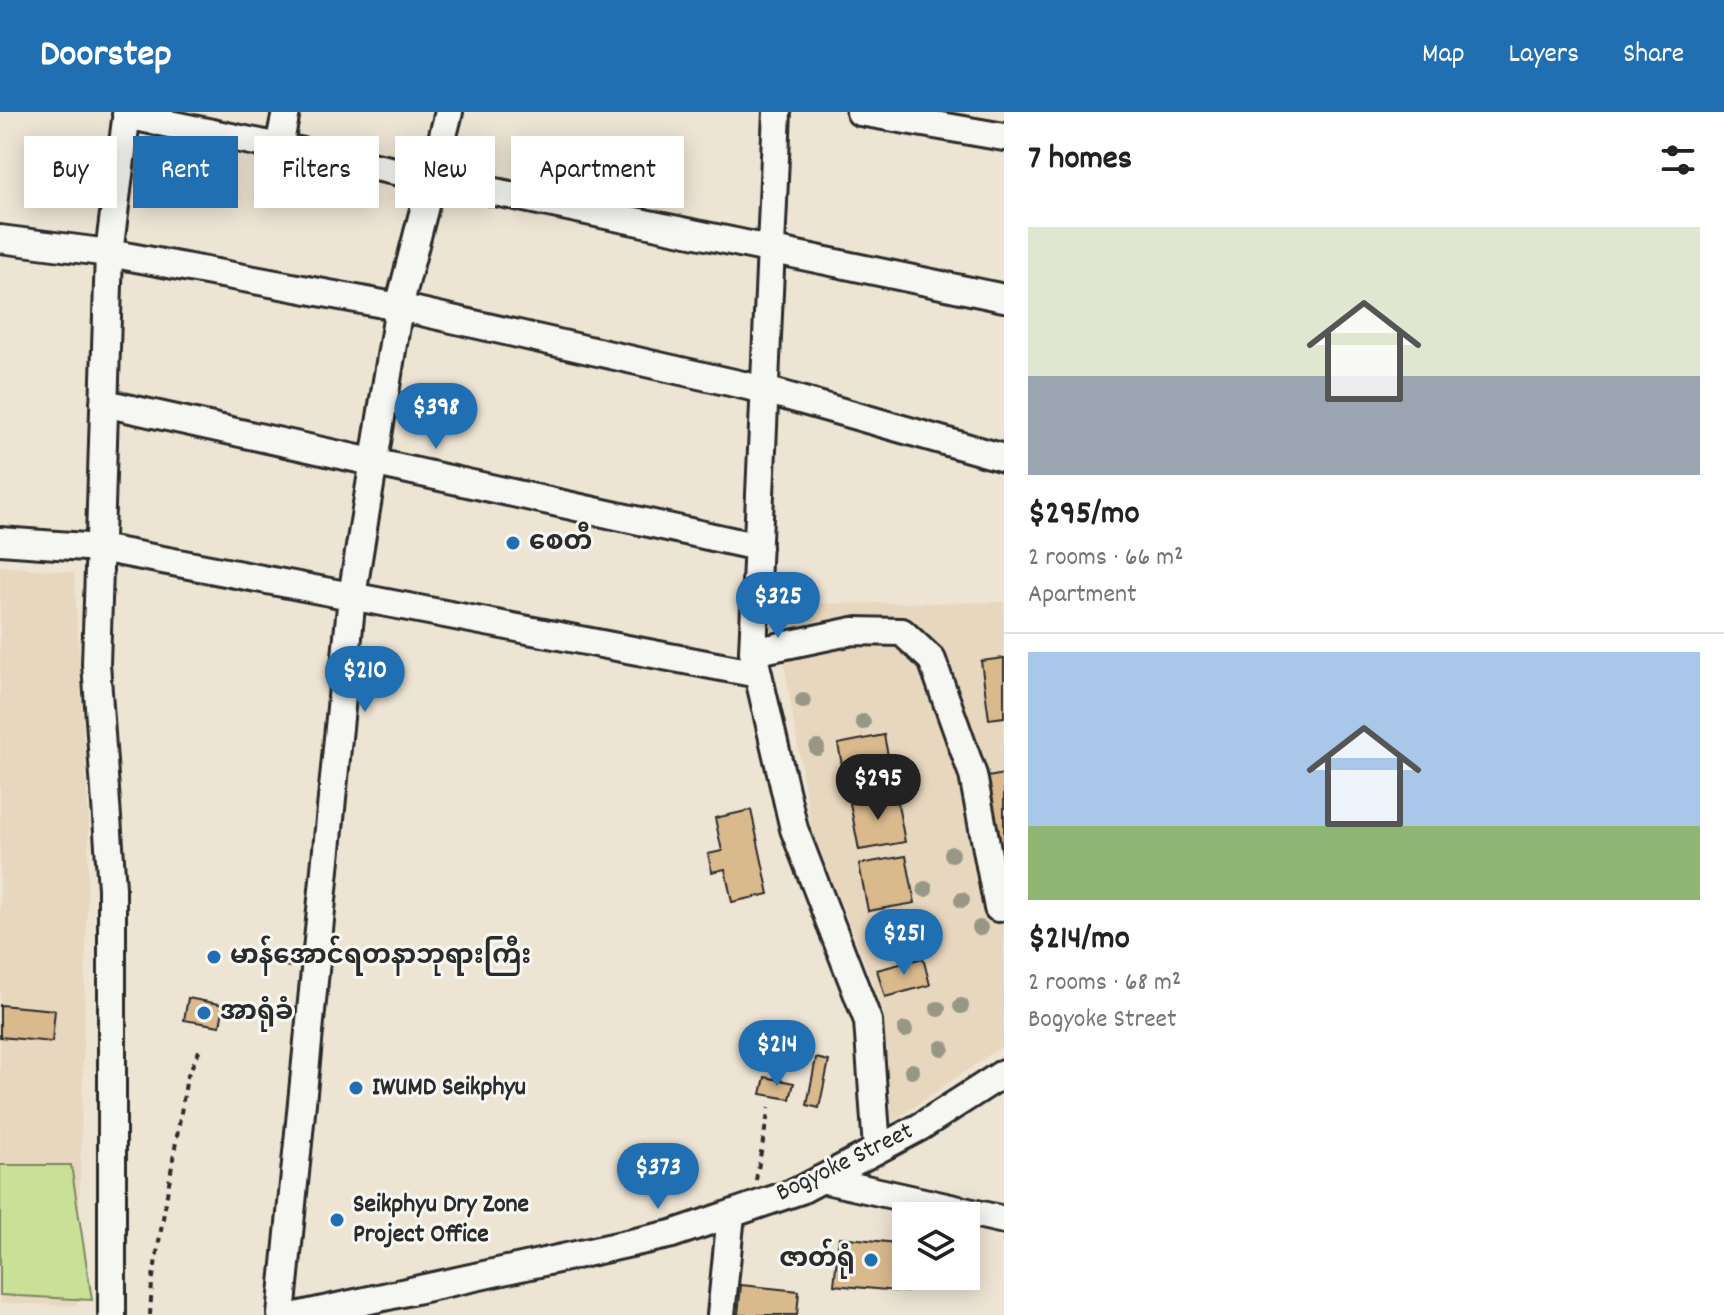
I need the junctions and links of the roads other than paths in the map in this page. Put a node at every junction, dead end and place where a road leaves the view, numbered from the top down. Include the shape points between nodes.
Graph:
1 (286, 112) edge
2 (449, 112) edge
3 (777, 112) edge
4 (860, 112) edge
5 (127, 114) edge
6 (281, 136) edge
7 (443, 136) edge
8 (1004, 137) edge
9 (254, 142) edge
10 (495, 192) edge
11 (424, 208) edge
12 (0, 239) edge
13 (771, 249) junction
14 (109, 253) junction
15 (1004, 298) edge
16 (399, 307) junction
17 (765, 390) junction
18 (104, 403) junction
19 (1004, 458) edge
20 (374, 462) junction
21 (0, 541) edge
22 (758, 547) junction
23 (100, 548) junction
24 (352, 596) junction
25 (755, 663) junction
26 (1004, 907) edge
27 (1004, 1073) edge
28 (877, 1149) junction
29 (821, 1179) junction
30 (741, 1210) junction
31 (1004, 1220) edge
32 (112, 1315) edge
33 (281, 1315) edge
34 (301, 1315) edge
35 (721, 1315) edge

1 - 6 street
2 - 7 street
3 - 13 street
4 - 8 street
5 - 9 street
5 - 14 street
10 - 13 street
11 - 16 street
12 - 14 street
13 - 15 street
13 - 17 street
14 - 16 street
14 - 18 street
16 - 17 street
16 - 20 street
17 - 19 street
17 - 22 street
18 - 20 street
18 - 23 street
20 - 22 street
20 - 24 street
21 - 23 street
22 - 25 street
23 - 24 street
23 - 32 street via 96,664 112,888
24 - 25 street
24 - 33 street
25 - 26 street via 853,631 902,632 932,660 973,775 998,908
25 - 28 street via 794,829 868,1021
27 - 28 street, Bogyoke Street
28 - 29 street, Bogyoke Street
29 - 30 street, Bogyoke Street
29 - 31 street
30 - 34 street, Bogyoke Street via 672,1234
30 - 35 street

